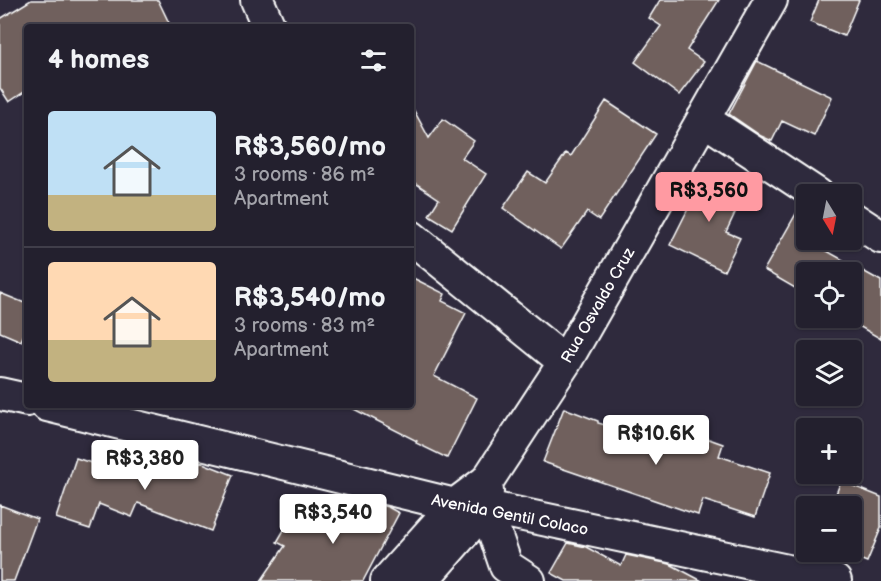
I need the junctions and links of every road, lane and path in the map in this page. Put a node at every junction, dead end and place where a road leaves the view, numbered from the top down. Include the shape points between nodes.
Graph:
1 (257, 0) edge
2 (771, 0) edge
3 (268, 24) edge
4 (703, 120) junction
5 (801, 184) edge
6 (862, 225) edge
7 (881, 237) edge
8 (414, 239) edge
9 (565, 362) junction
10 (0, 394) edge
11 (24, 399) edge
12 (59, 408) edge
13 (487, 494) junction
14 (455, 505) junction
15 (387, 581) edge
16 (421, 581) edge
17 (529, 581) edge
18 (834, 581) edge

1 - 3 street
2 - 4 street, Rua Osvaldo Cruz
4 - 5 street
4 - 9 street, Rua Osvaldo Cruz
6 - 7 street
8 - 9 street
9 - 13 street, Rua Osvaldo Cruz
10 - 11 street
12 - 14 street, Avenida Gentil Colaco
13 - 14 street, Avenida Gentil Colaco
13 - 16 street, Rua Osvaldo Cruz
13 - 17 street via 507,566
13 - 18 street, Avenida Gentil Colaco
14 - 15 street

